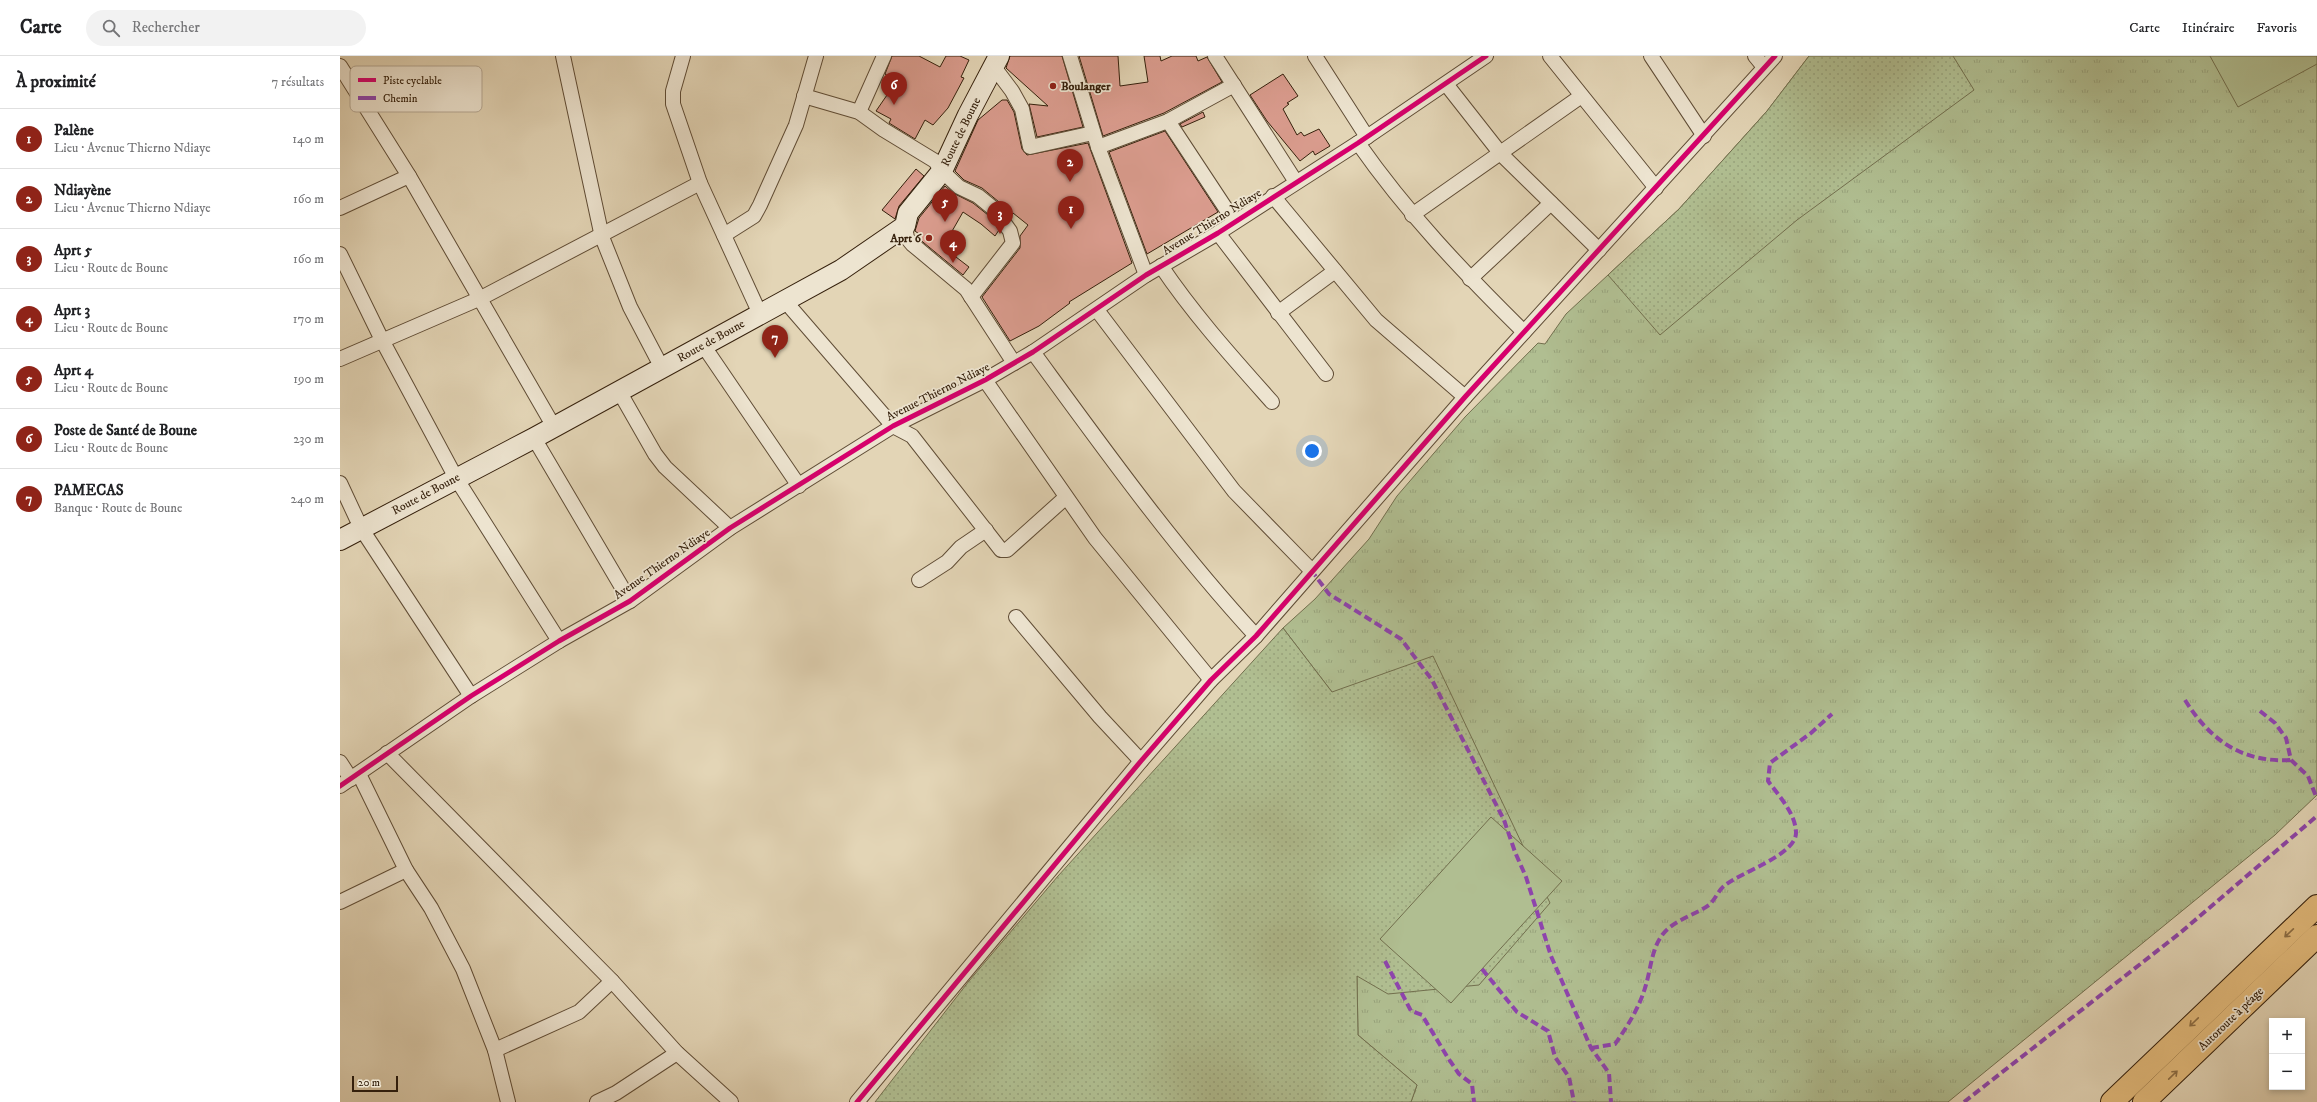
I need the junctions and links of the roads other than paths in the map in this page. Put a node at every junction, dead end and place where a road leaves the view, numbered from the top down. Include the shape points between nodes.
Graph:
1 (563, 56) edge
2 (683, 56) edge
3 (816, 56) edge
4 (884, 56) edge
5 (1070, 56) edge
6 (1215, 56) edge
7 (1315, 56) edge
8 (1486, 56) edge
9 (1550, 56) edge
10 (1651, 56) edge
11 (1755, 56) edge
12 (1775, 56) edge
13 (996, 62) edge
14 (340, 66) edge
15 (1764, 67) junction
16 (350, 82) edge
17 (1446, 84) junction
18 (1234, 86) junction
19 (804, 96) junction
20 (1580, 96) junction
21 (369, 112) edge
22 (859, 112) junction
23 (1168, 121) junction
24 (1094, 133) junction
25 (1704, 136) junction
26 (1362, 140) junction
27 (1098, 147) junction
28 (1501, 154) junction
29 (942, 172) junction
30 (409, 176) junction
31 (1296, 182) junction
32 (700, 183) junction
33 (1656, 188) junction
34 (1273, 196) junction
35 (1551, 203) junction
36 (340, 208) edge
37 (1412, 215) junction
38 (1234, 221) junction
39 (905, 226) junction
40 (1218, 233) junction
41 (724, 235) junction
42 (602, 237) junction
43 (1599, 250) junction
44 (340, 254) edge
45 (1161, 266) junction
46 (1335, 271) junction
47 (1146, 275) junction
48 (1470, 278) junction
49 (971, 297) junction
50 (481, 298) junction
51 (785, 301) junction
52 (1097, 310) junction
53 (1278, 313) junction
54 (760, 314) junction
55 (1524, 332) junction
56 (382, 340) junction
57 (703, 345) junction
58 (1033, 352) junction
59 (340, 359) edge
60 (1014, 363) junction
61 (662, 368) junction
62 (1326, 374) dead end
63 (985, 380) junction
64 (619, 392) junction
65 (1465, 396) junction
66 (1272, 402) dead end
67 (893, 426) junction
68 (554, 427) junction
69 (534, 438) junction
70 (456, 478) junction
71 (340, 483) edge
72 (799, 486) junction
73 (1065, 498) junction
74 (362, 528) junction
75 (730, 528) junction
76 (986, 530) junction
77 (340, 540) edge
78 (1311, 570) junction
79 (918, 580) dead end
80 (630, 602) junction
81 (1016, 617) dead end
82 (1256, 636) junction
83 (559, 641) junction
84 (1211, 680) junction
85 (471, 696) junction
86 (387, 753) junction
87 (1141, 761) junction
88 (340, 762) edge
89 (350, 780) edge
90 (406, 870) junction
91 (340, 902) edge
92 (2317, 906) edge
93 (2317, 936) edge
94 (612, 981) junction
95 (495, 1050) junction
96 (677, 1053) junction
97 (618, 1097) edge
98 (508, 1102) edge
99 (597, 1102) edge
100 (731, 1102) edge
101 (857, 1102) edge
102 (2112, 1102) edge
103 (2144, 1102) edge

1 - 42 street
2 - 32 street via 673,91 673,104
3 - 19 street
4 - 22 street
5 - 24 street
6 - 18 street
7 - 26 street
8 - 17 street, Avenue Thierno Ndiaye
9 - 20 street
10 - 25 street
11 - 15 street
12 - 15 street
13 - 24 street via 1022,109 1030,147
13 - 29 street, Route de Boune
14 - 16 street
15 - 25 street
17 - 26 street, Avenue Thierno Ndiaye
17 - 28 street
18 - 23 street
18 - 31 street
19 - 22 street
19 - 41 street via 796,125 754,216
20 - 28 street
20 - 33 street
21 - 30 street
22 - 29 street via 935,161
23 - 27 street
23 - 38 street
24 - 27 street
25 - 33 street
26 - 31 street, Avenue Thierno Ndiaye
26 - 37 street
27 - 47 street
28 - 35 street
28 - 37 street
29 - 39 street, Route de Boune via 908,213
29 - 49 street via 958,187 978,196 994,209 1013,236 1010,247
30 - 36 street
30 - 50 street
31 - 34 street, Avenue Thierno Ndiaye
32 - 41 street
32 - 42 street
33 - 43 street
34 - 38 street, Avenue Thierno Ndiaye
34 - 46 street
35 - 43 street
35 - 48 street
37 - 48 street
38 - 40 street, Avenue Thierno Ndiaye
39 - 49 street via 907,238 912,244 966,289
39 - 51 street, Route de Boune via 841,270
40 - 45 street, Avenue Thierno Ndiaye
40 - 53 street
41 - 54 street
42 - 50 street
42 - 61 street via 630,307
43 - 55 street
44 - 56 street
45 - 47 street, Avenue Thierno Ndiaye
45 - 66 street via 1212,335
46 - 53 street
46 - 65 street via 1376,320
47 - 52 street, Avenue Thierno Ndiaye
48 - 55 street
49 - 60 street
50 - 56 street
50 - 68 street
51 - 54 street, Route de Boune
51 - 67 street
52 - 58 street, Avenue Thierno Ndiaye
52 - 78 street via 1234,491
53 - 62 street
54 - 57 street, Route de Boune
55 - 65 street
56 - 59 street
56 - 70 street
57 - 61 street, Route de Boune
57 - 72 street
58 - 60 street, Avenue Thierno Ndiaye
58 - 82 street via 1140,496 1221,598
60 - 63 street, Avenue Thierno Ndiaye
61 - 64 street, Route de Boune
63 - 67 street, Avenue Thierno Ndiaye
63 - 73 street
64 - 68 street, Route de Boune
64 - 75 street via 660,461
65 - 78 street via 1331,551
67 - 72 street, Avenue Thierno Ndiaye
67 - 76 street via 912,436
68 - 69 street, Route de Boune
69 - 70 street, Route de Boune
69 - 80 street
70 - 74 street, Route de Boune
70 - 83 street
71 - 74 street
72 - 75 street, Avenue Thierno Ndiaye
73 - 76 street via 1007,550 1001,550
73 - 84 street
74 - 77 street, Route de Boune
74 - 85 street
75 - 80 street, Avenue Thierno Ndiaye
76 - 79 street via 961,547 947,562
78 - 82 street
80 - 83 street, Avenue Thierno Ndiaye
81 - 87 street via 1100,717
82 - 84 street
83 - 85 street, Avenue Thierno Ndiaye
84 - 87 street
85 - 86 street, Avenue Thierno Ndiaye
86 - 89 street, Avenue Thierno Ndiaye
86 - 94 street
87 - 101 street
88 - 89 street
89 - 90 street
90 - 91 street
90 - 95 street via 431,908 464,969
92 -> 102 highway
103 -> 93 highway, Autoroute à péage
94 - 95 street via 579,1012
94 - 96 street
95 - 98 street
96 - 97 street
96 - 100 street
97 - 99 street

